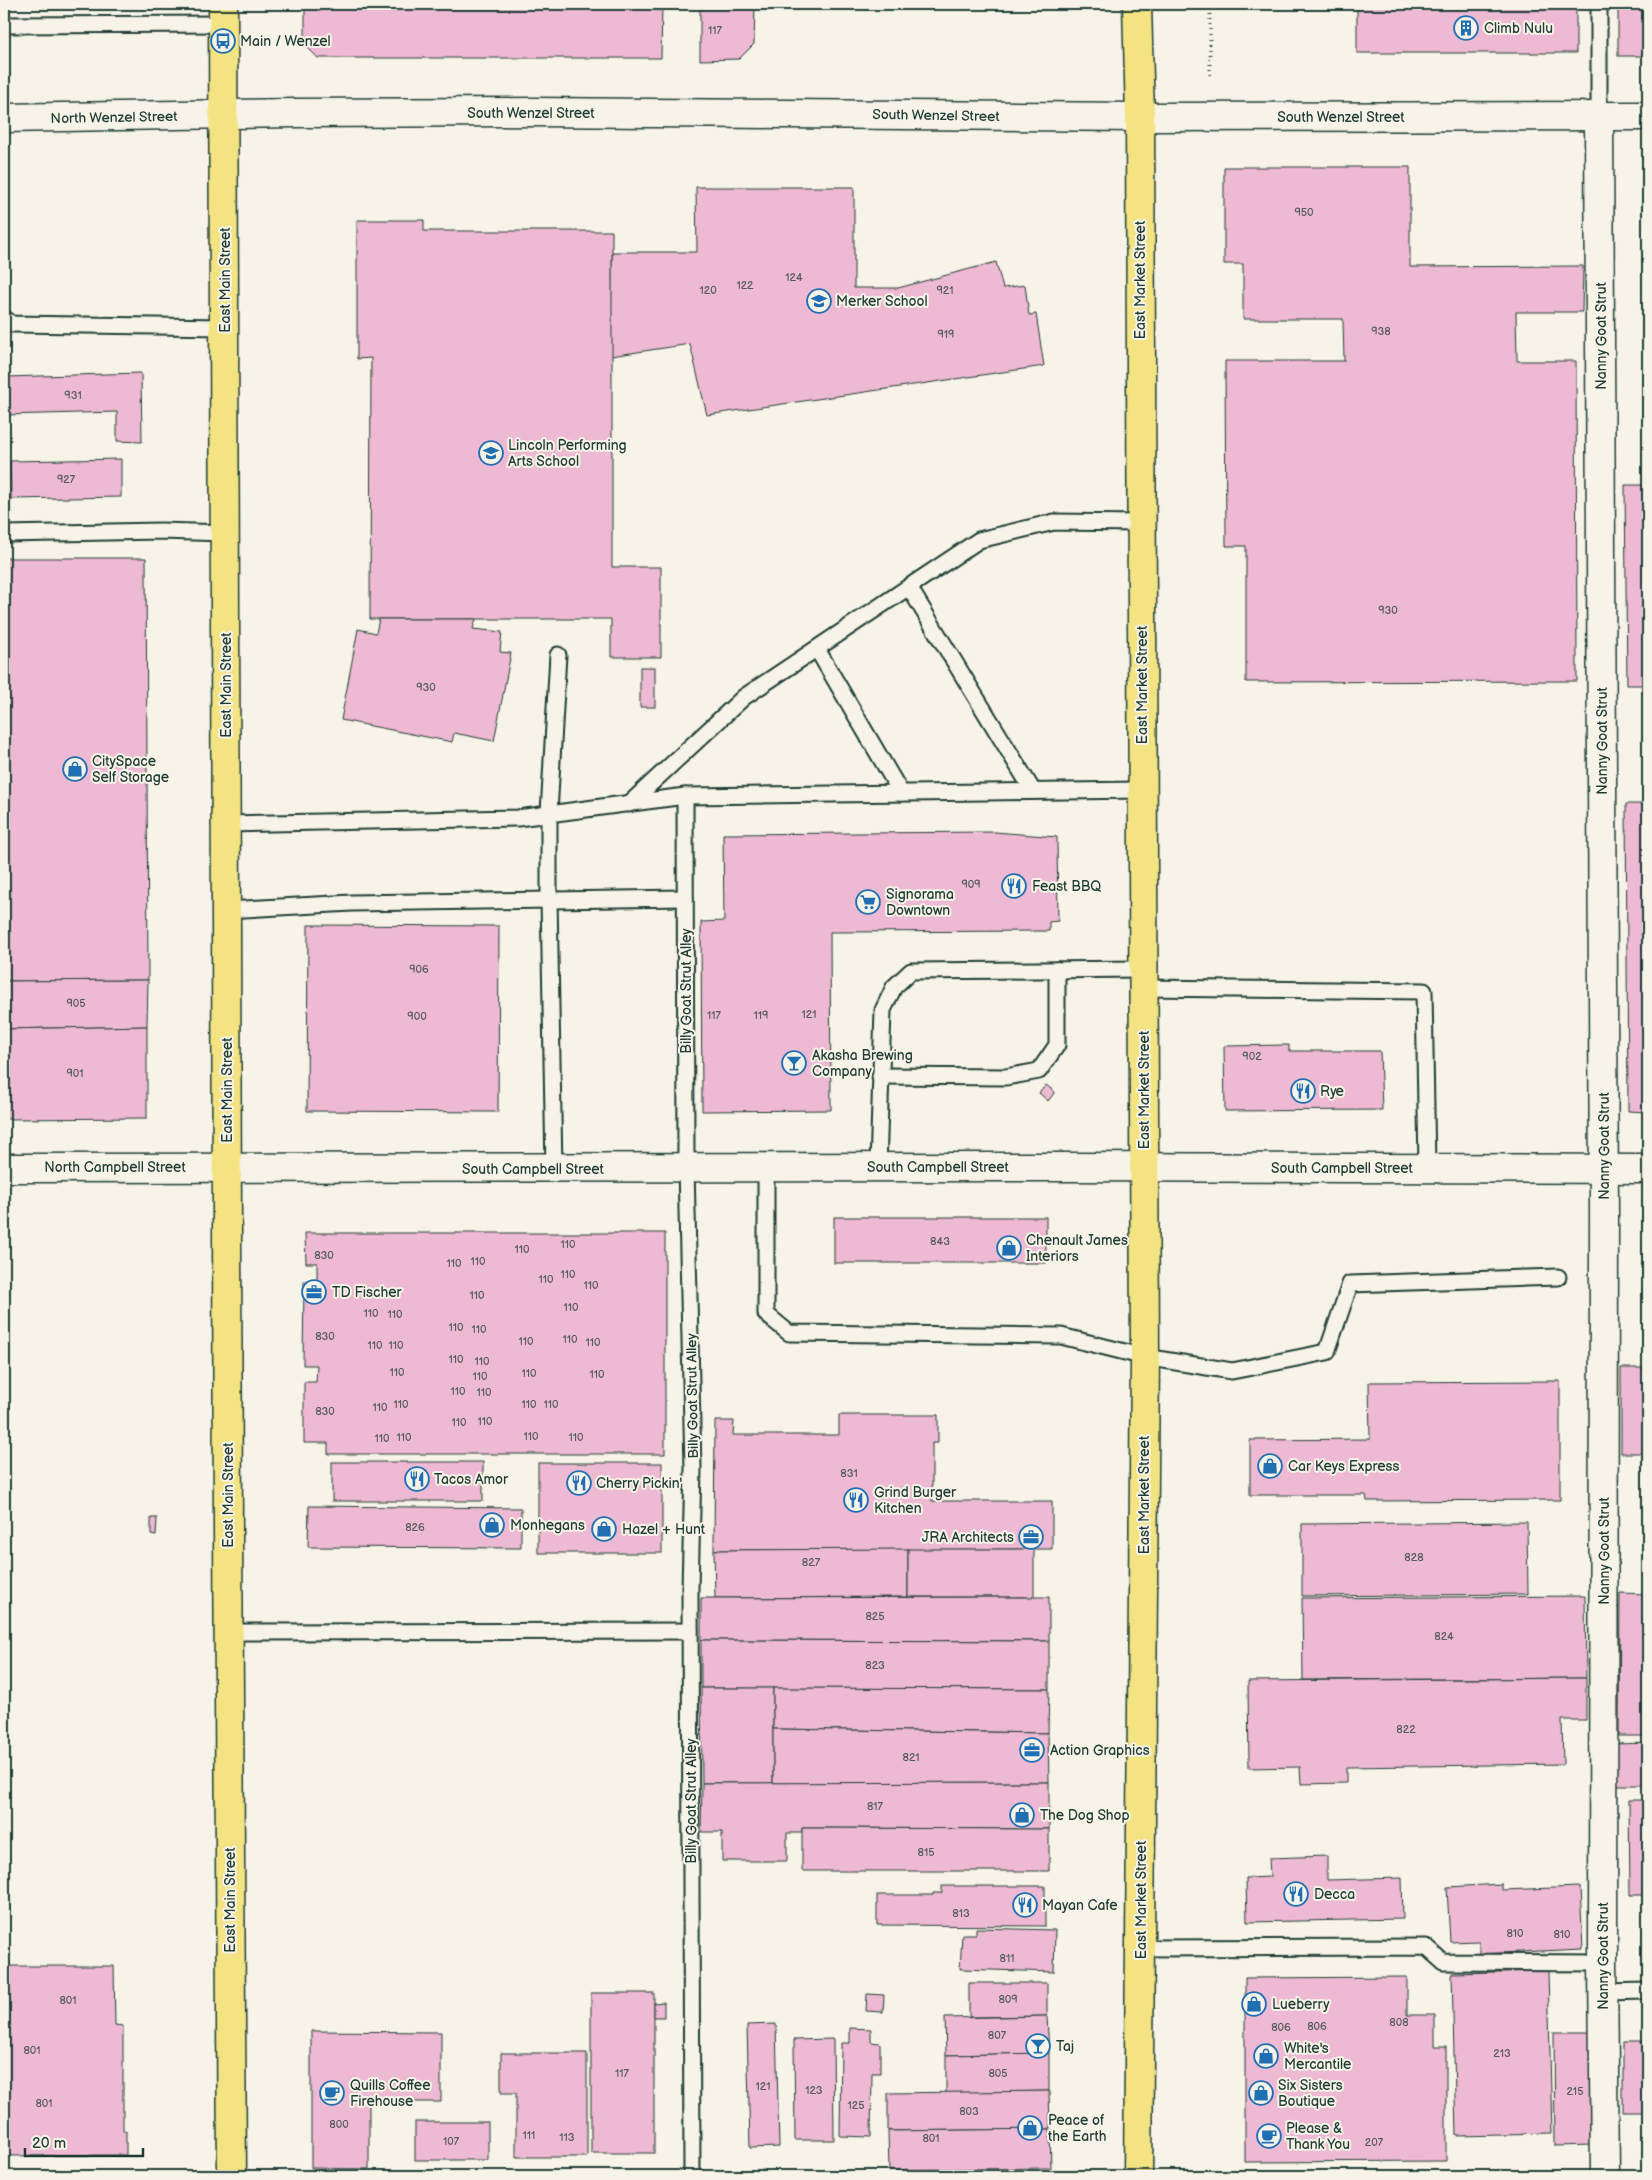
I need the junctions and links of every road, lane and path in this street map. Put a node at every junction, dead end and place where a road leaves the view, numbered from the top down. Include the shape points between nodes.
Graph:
1 (1137, 4) edge
2 (1210, 4) edge
3 (1599, 4) edge
4 (223, 23) edge
5 (4, 25) edge
6 (1210, 75) dead end
7 (223, 115) junction
8 (1599, 116) junction
9 (1648, 116) edge
10 (1140, 117) junction
11 (4, 118) edge
12 (4, 318) edge
13 (225, 327) junction
14 (1141, 524) junction
15 (4, 534) edge
16 (226, 534) junction
17 (909, 587) junction
18 (817, 649) junction
19 (558, 655) dead end
20 (1142, 790) junction
21 (1033, 791) junction
22 (900, 793) junction
23 (685, 796) junction
24 (629, 804) junction
25 (549, 813) junction
26 (227, 824) junction
27 (549, 898) junction
28 (686, 898) junction
29 (227, 910) junction
30 (1058, 970) junction
31 (1143, 979) junction
32 (880, 1076) junction
33 (686, 1167) junction
34 (878, 1167) junction
35 (4, 1168) edge
36 (227, 1168) junction
37 (766, 1168) junction
38 (1145, 1168) junction
39 (1427, 1168) junction
40 (554, 1169) junction
41 (1602, 1169) junction
42 (1648, 1169) edge
43 (1558, 1277) dead end
44 (1145, 1357) junction
45 (690, 1631) junction
46 (229, 1632) junction
47 (1140, 1948) junction
48 (1603, 1963) junction
49 (1648, 1991) edge
50 (1603, 1992) junction
51 (232, 2176) edge
52 (692, 2176) edge
53 (1138, 2176) edge
54 (1605, 2176) edge

1 - 10 main road, East Market Street
2 - 6 path
3 - 8 lane
4 - 5 lane
4 - 7 main road, East Main Street
7 - 10 street, South Wenzel Street via 543,112
7 - 11 street, North Wenzel Street
7 - 13 main road, East Main Street
8 - 9 street, South Wenzel Street
8 - 10 street, South Wenzel Street
8 - 41 street, Nanny Goat Strut
10 - 14 main road, East Market Street
12 - 13 lane via 12,324
13 - 16 main road, East Main Street
14 - 17 lane via 1054,522 978,540
14 - 20 main road, East Market Street
15 - 16 lane via 161,531
16 - 26 main road, East Main Street
17 - 18 lane
17 - 21 lane
18 - 22 lane
18 - 24 lane via 744,698
19 - 25 lane
20 - 21 lane
20 - 31 main road, East Market Street
21 - 22 lane
22 - 23 lane
23 - 24 lane
23 - 28 lane, Billy Goat Strut Alley
24 - 25 lane
25 - 26 lane via 518,818
25 - 27 lane
26 - 29 main road, East Main Street
27 - 28 lane
27 - 29 lane
27 - 40 lane
28 - 33 lane, Billy Goat Strut Alley
29 - 36 main road, East Main Street
30 - 31 lane
30 - 32 lane via 911,971 894,987 883,1010
30 - 32 lane via 1057,1045 1039,1071 1006,1077
31 - 38 main road, East Market Street
31 - 39 lane via 1424,991
32 - 34 lane
33 - 37 street, South Campbell Street
33 - 40 street, South Campbell Street
33 - 45 lane, Billy Goat Strut Alley via 693,1469
34 - 37 street, South Campbell Street
34 - 38 street, South Campbell Street
35 - 36 street, North Campbell Street
36 - 40 street, South Campbell Street
36 - 46 main road, East Main Street
37 - 44 lane via 766,1314 790,1333 1061,1336
38 - 39 street, South Campbell Street
38 - 44 main road, East Market Street
39 - 41 street, South Campbell Street
41 - 42 street, South Campbell Street
41 - 48 street, Nanny Goat Strut
43 - 44 lane via 1350,1284 1327,1352 1232,1372
44 - 47 main road, East Market Street
45 - 46 lane
45 - 52 lane, Billy Goat Strut Alley
46 - 51 main road, East Main Street
47 - 48 lane via 1426,1947 1443,1962
47 - 53 main road, East Market Street
48 - 50 street, Nanny Goat Strut
49 - 50 lane
50 - 54 street, Nanny Goat Strut

